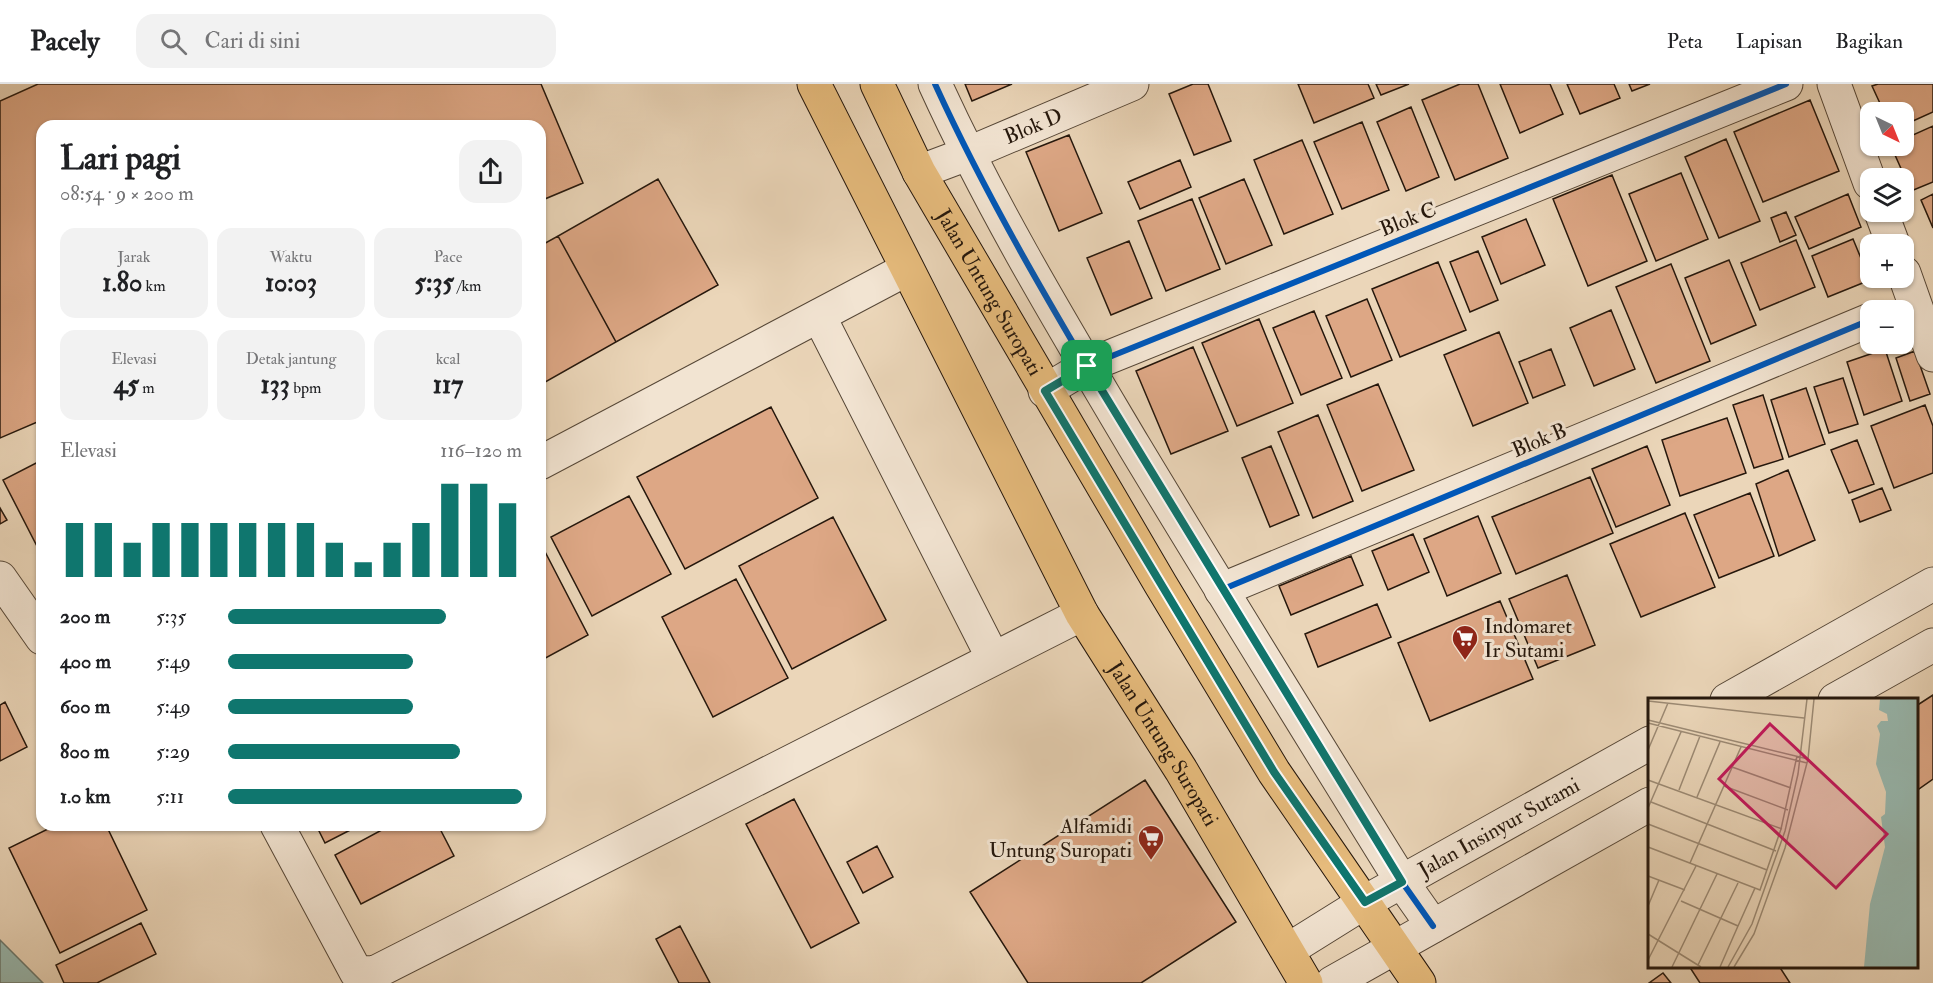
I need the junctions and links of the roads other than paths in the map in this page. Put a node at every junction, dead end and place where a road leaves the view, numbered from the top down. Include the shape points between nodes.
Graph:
1 (814, 84) edge
2 (877, 84) edge
3 (935, 84) edge
4 (1132, 84) edge
5 (1786, 84) edge
6 (1834, 84) edge
7 (967, 154) junction
8 (1865, 168) edge
9 (919, 172) junction
10 (907, 269) junction
11 (1904, 295) edge
12 (819, 316) junction
13 (1860, 324) edge
14 (1933, 355) edge
15 (1087, 366) junction
16 (1045, 391) junction
17 (546, 460) edge
18 (0, 578) edge
19 (1933, 584) edge
20 (1221, 590) junction
21 (1082, 614) junction
22 (36, 629) edge
23 (1933, 645) edge
24 (993, 658) junction
25 (1729, 698) edge
26 (1838, 698) edge
27 (1648, 744) edge
28 (1648, 805) edge
29 (280, 831) edge
30 (1402, 882) junction
31 (1365, 902) junction
32 (1433, 926) junction
33 (1393, 949) junction
34 (1288, 950) junction
35 (1306, 983) edge
36 (1332, 983) edge
37 (1419, 983) edge

1 - 10 main road, Jalan Untung Suropati
2 - 9 main road, Jalan Untung Suropati
3 - 7 street
4 - 7 street, Blok D
5 - 15 street, Blok C
6 - 8 street
7 - 9 street, Blok D
7 - 15 street
9 - 16 main road, Jalan Untung Suropati
10 - 12 street
10 - 21 main road, Jalan Untung Suropati
11 - 14 street
12 - 17 street
12 - 24 street
13 - 20 street, Blok B
15 - 16 street, Blok C
15 - 20 street
16 - 31 main road, Jalan Untung Suropati via 1274,772
18 - 22 street
19 - 25 street
20 - 30 street
21 - 24 street
21 - 34 main road, Jalan Untung Suropati
23 - 26 street
24 - 29 street via 374,973 356,972
27 - 30 street, Jalan Insinyur Sutami
28 - 32 street
30 - 31 street, Jalan Insinyur Sutami
30 - 32 street
31 - 33 main road, Jalan Untung Suropati
31 - 34 street, Jalan Insinyur Sutami
32 - 33 street
33 - 36 street
33 - 37 main road, Jalan Untung Suropati
34 - 35 main road, Jalan Untung Suropati

